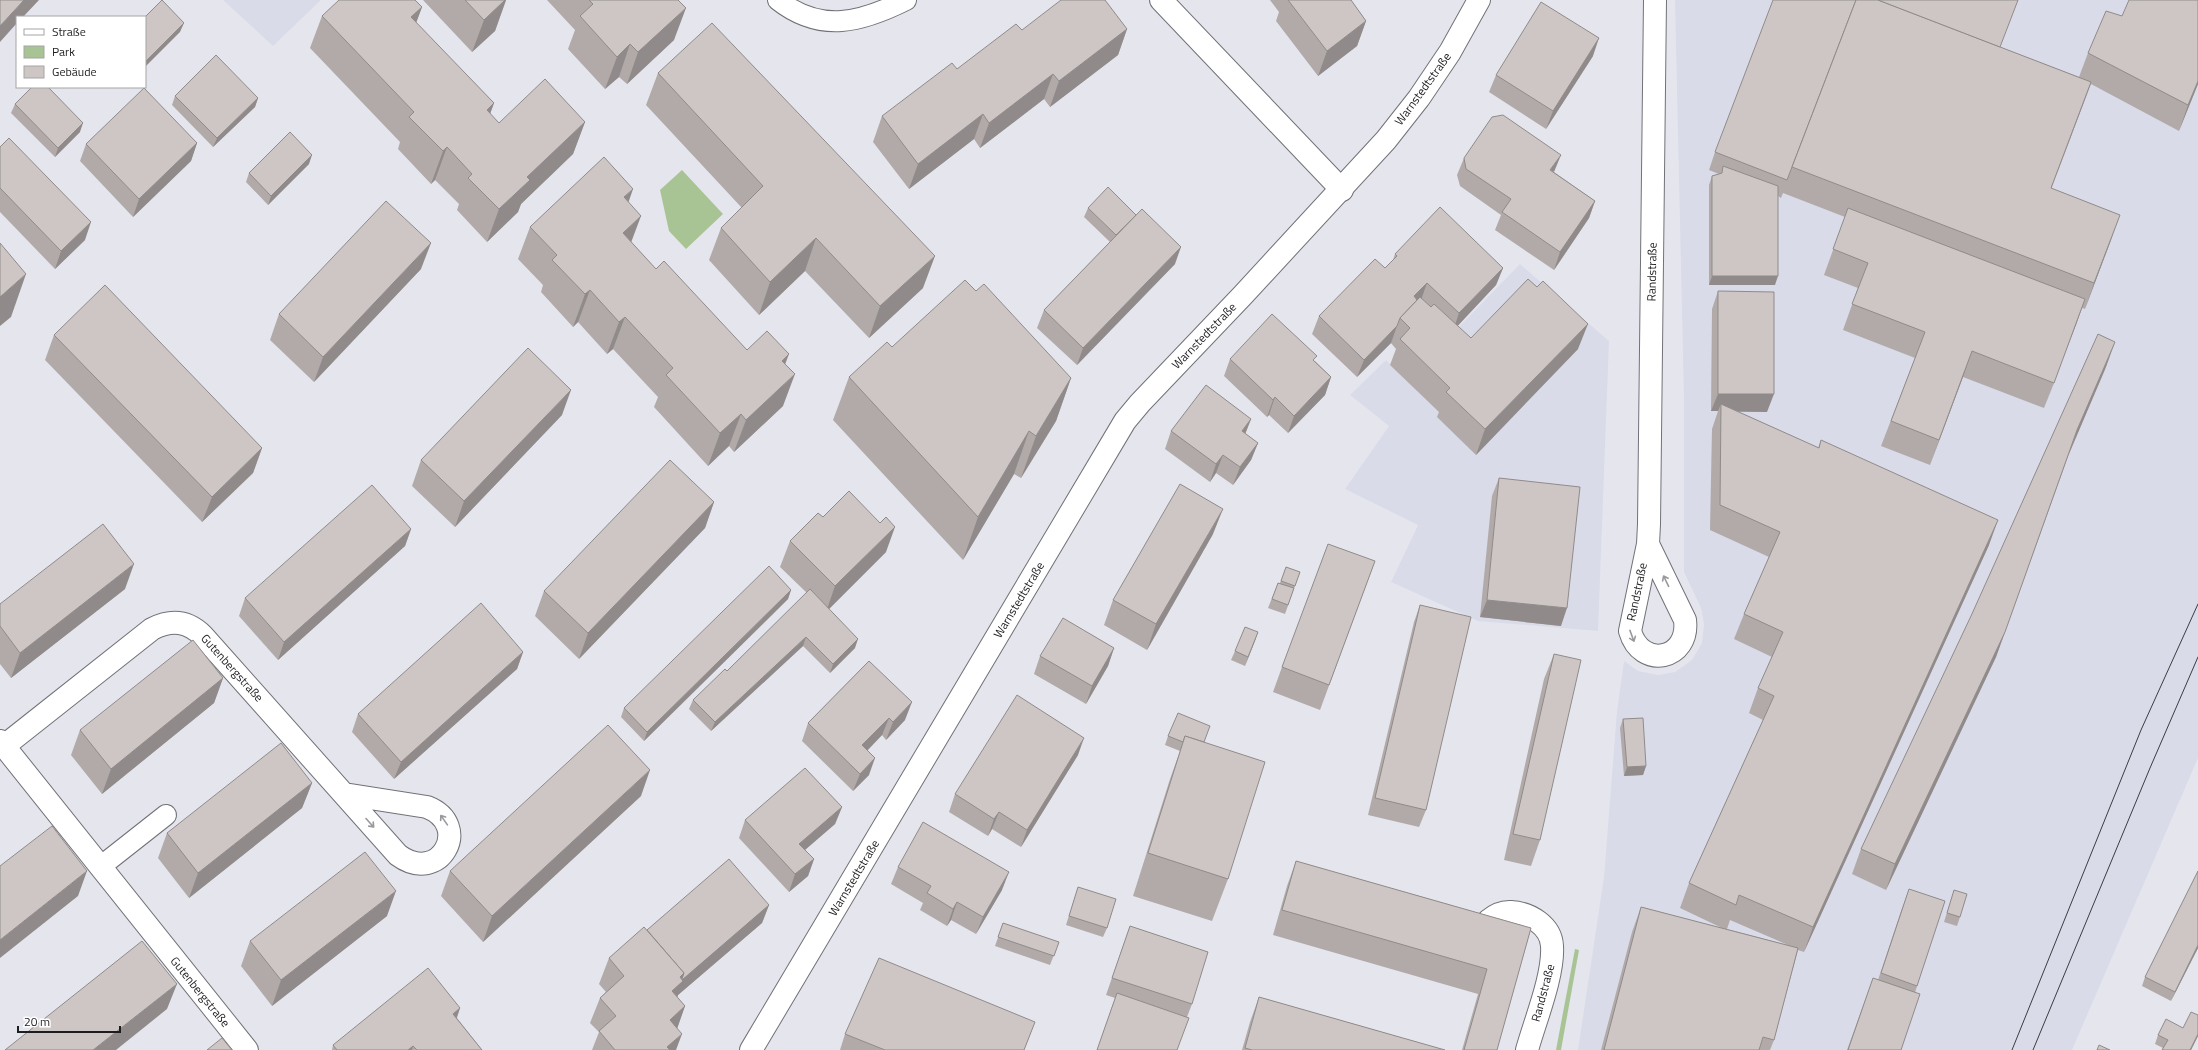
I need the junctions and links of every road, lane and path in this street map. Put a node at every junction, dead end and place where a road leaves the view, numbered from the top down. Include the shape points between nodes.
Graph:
1 (778, 0) edge
2 (906, 0) edge
3 (1161, 0) edge
4 (1479, 0) edge
5 (1655, 0) edge
6 (1342, 190) junction
7 (1648, 544) dead end
8 (2, 744) edge
9 (344, 794) dead end
10 (166, 815) dead end
11 (100, 867) junction
12 (1474, 940) edge
13 (247, 1050) edge
14 (751, 1050) edge
15 (1527, 1050) edge

1 - 2 lane via 803,15 842,22 863,19
3 - 6 street
4 - 6 street, Warnstedtstraße via 1450,52 1419,98
5 - 7 street, Randstraße
6 - 14 street, Warnstedtstraße via 1125,421
8 - 9 street, Gutenbergstraße via 152,629 166,623 181,622 203,636
8 - 11 street, Gutenbergstraße
10 - 11 lane
11 - 13 street, Gutenbergstraße
12 - 15 street, Randstraße via 1480,929 1493,917 1509,912 1524,913 1536,919 1546,930 1552,944 1552,963

